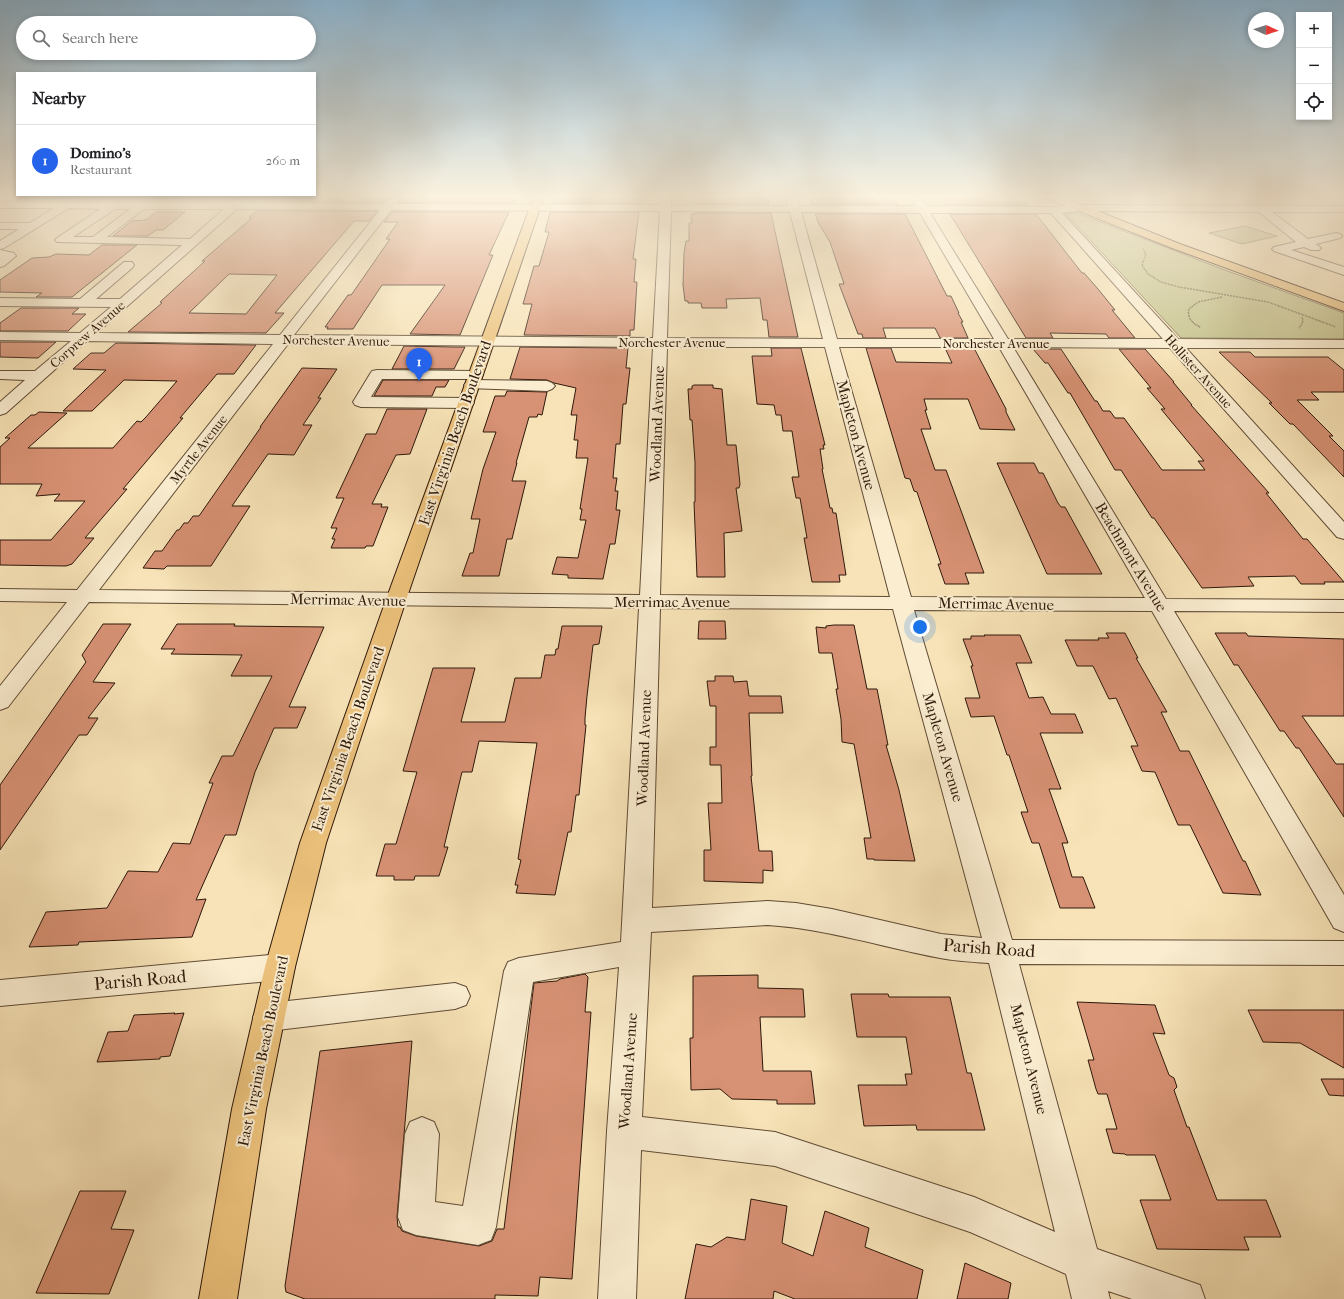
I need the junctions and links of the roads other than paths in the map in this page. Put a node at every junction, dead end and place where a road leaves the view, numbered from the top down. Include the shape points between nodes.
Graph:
1 (9, 257) edge
2 (176, 257) edge
3 (348, 257) edge
4 (517, 257) edge
5 (663, 257) edge
6 (808, 257) edge
7 (951, 257) edge
8 (1099, 257) edge
9 (1204, 257) edge
10 (1301, 257) edge
11 (0, 264) edge
12 (128, 265) dead end
13 (1344, 271) edge
14 (0, 302) edge
15 (83, 303) junction
16 (123, 303) junction
17 (1344, 307) edge
18 (0, 336) edge
19 (83, 337) junction
20 (282, 340) junction
21 (487, 342) junction
22 (661, 342) junction
23 (831, 343) junction
24 (1002, 343) junction
25 (1175, 344) junction
26 (1344, 344) edge
27 (466, 360) dead end
28 (481, 360) junction
29 (0, 375) edge
30 (40, 376) junction
31 (474, 380) junction
32 (547, 386) dead end
33 (466, 403) junction
34 (0, 410) edge
35 (1344, 533) edge
36 (0, 595) edge
37 (83, 596) junction
38 (396, 600) junction
39 (650, 602) junction
40 (902, 603) junction
41 (1160, 606) junction
42 (1344, 606) edge
43 (0, 702) edge
44 (1344, 920) edge
45 (637, 936) junction
46 (1001, 952) junction
47 (1344, 953) edge
48 (280, 967) junction
49 (0, 993) edge
50 (455, 996) dead end
51 (269, 1017) junction
52 (624, 1131) junction
53 (422, 1134) dead end
54 (1081, 1262) junction
55 (218, 1299) edge
56 (617, 1299) edge
57 (1091, 1299) edge
58 (1186, 1299) edge

1 - 11 street
2 - 16 street, Corprew Avenue
3 - 20 street, Myrtle Avenue
4 - 21 main road, East Virginia Beach Boulevard
5 - 22 street, Woodland Avenue
6 - 23 street, Mapleton Avenue
7 - 24 street, Beachmont Avenue
8 - 25 street, Hollister Avenue
9 - 17 main road
10 - 13 street
12 - 15 street
14 - 15 street
15 - 16 street
16 - 19 street, Corprew Avenue
18 - 19 street, Norchester Avenue
19 - 20 street, Norchester Avenue
19 - 30 street, Corprew Avenue
20 - 21 street, Norchester Avenue via 391,347
20 - 37 street, Myrtle Avenue
21 - 22 street, Norchester Avenue
21 - 28 main road, East Virginia Beach Boulevard
22 - 23 street, Norchester Avenue
22 - 39 street, Woodland Avenue
23 - 24 street, Norchester Avenue
23 - 40 street, Mapleton Avenue
24 - 25 street, Norchester Avenue
24 - 41 street, Beachmont Avenue
25 - 26 street, Norchester Avenue
25 - 35 street, Hollister Avenue
27 - 28 street
28 - 31 main road, East Virginia Beach Boulevard
29 - 30 street
30 - 34 street, Corprew Avenue
31 - 32 street
31 - 33 main road, East Virginia Beach Boulevard
31 - 33 street via 377,374 361,402
33 - 38 main road, East Virginia Beach Boulevard
36 - 37 street, Merrimac Avenue
37 - 38 street, Merrimac Avenue
37 - 43 street, Myrtle Avenue
38 - 39 street, Merrimac Avenue
38 - 48 main road, East Virginia Beach Boulevard via 313,842
39 - 40 street, Merrimac Avenue
39 - 45 street, Woodland Avenue
40 - 41 street, Merrimac Avenue
40 - 46 street, Mapleton Avenue
41 - 42 street, Merrimac Avenue
41 - 44 street, Beachmont Avenue
45 - 46 street, Parish Road via 768,913 832,921 941,946
45 - 52 street, Woodland Avenue
45 - 53 street, Parish Road via 519,971 478,1227 416,1217
46 - 47 street, Parish Road
46 - 54 street, Mapleton Avenue
48 - 49 street, Parish Road
48 - 51 main road, East Virginia Beach Boulevard
50 - 51 street
51 - 55 main road, East Virginia Beach Boulevard via 249,1109
52 - 54 street via 776,1149 974,1215
52 - 56 street, Woodland Avenue
54 - 57 street, Mapleton Avenue
54 - 58 street

